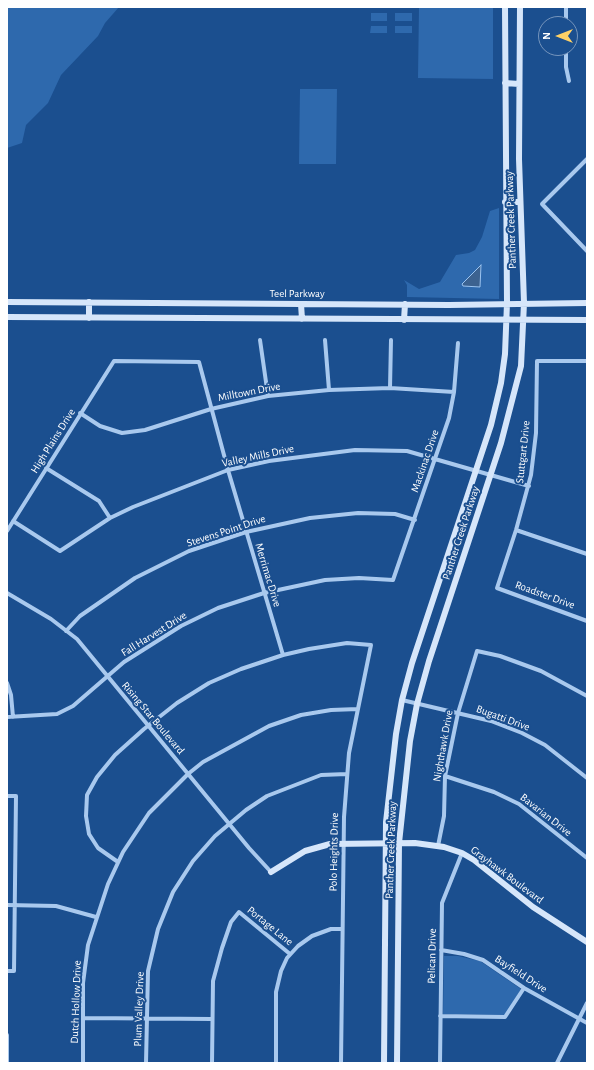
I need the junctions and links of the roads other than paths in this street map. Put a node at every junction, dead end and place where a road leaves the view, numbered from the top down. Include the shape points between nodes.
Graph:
1 (505, 7) edge
2 (520, 7) edge
3 (566, 56) edge
4 (569, 81) dead end
5 (505, 84) junction
6 (519, 84) junction
7 (587, 160) edge
8 (505, 202) junction
9 (520, 202) junction
10 (587, 242) edge
11 (583, 247) junction
12 (587, 251) edge
13 (7, 302) edge
14 (90, 302) junction
15 (507, 303) junction
16 (524, 303) junction
17 (587, 303) edge
18 (301, 304) junction
19 (405, 304) junction
20 (7, 317) edge
21 (90, 318) junction
22 (302, 319) junction
23 (404, 320) junction
24 (507, 320) junction
25 (524, 320) junction
26 (587, 320) edge
27 (260, 340) dead end
28 (325, 340) dead end
29 (391, 340) dead end
30 (458, 343) dead end
31 (587, 361) edge
32 (199, 362) joint
33 (390, 388) junction
34 (329, 390) junction
35 (454, 392) junction
36 (268, 396) junction
37 (211, 409) junction
38 (80, 413) junction
39 (435, 457) junction
40 (46, 468) junction
41 (228, 470) junction
42 (476, 470) junction
43 (491, 475) junction
44 (529, 486) junction
45 (110, 518) junction
46 (415, 520) junction
47 (12, 521) junction
48 (516, 530) junction
49 (7, 531) edge
50 (246, 532) junction
51 (586, 552) edge
52 (393, 580) joint
53 (497, 588) joint
54 (7, 593) edge
55 (264, 593) junction
56 (587, 621) edge
57 (66, 631) junction
58 (283, 655) junction
59 (107, 676) junction
60 (7, 683) edge
61 (587, 696) edge
62 (402, 700) junction
63 (417, 704) junction
64 (358, 708) junction
65 (458, 713) junction
66 (7, 717) edge
67 (13, 717) junction
68 (148, 725) junction
69 (188, 774) junction
70 (347, 774) junction
71 (445, 776) junction
72 (587, 778) edge
73 (7, 796) edge
74 (229, 824) junction
75 (343, 843) junction
76 (385, 843) junction
77 (399, 843) junction
78 (438, 846) junction
79 (462, 853) junction
80 (587, 858) edge
81 (118, 862) junction
82 (271, 872) joint
83 (7, 905) edge
84 (15, 905) junction
85 (96, 917) junction
86 (342, 929) junction
87 (587, 942) edge
88 (441, 950) junction
89 (290, 954) junction
90 (7, 970) edge
91 (524, 988) junction
92 (587, 1003) edge
93 (440, 1016) junction
94 (83, 1018) junction
95 (146, 1018) junction
96 (212, 1019) junction
97 (579, 1019) junction
98 (587, 1023) edge
99 (7, 1035) edge
100 (7, 1063) edge
101 (83, 1063) edge
102 (146, 1063) edge
103 (212, 1063) edge
104 (276, 1063) edge
105 (341, 1063) edge
106 (384, 1063) edge
107 (397, 1063) edge
108 (440, 1063) edge
109 (557, 1063) edge

1 - 5 main road, Panther Creek Parkway
2 - 6 main road, Panther Creek Parkway
3 - 4 street
5 - 6 main road
5 - 8 main road, Panther Creek Parkway
6 - 9 main road, Panther Creek Parkway
7 - 11 street via 542,204
8 - 9 main road
8 - 15 main road, Panther Creek Parkway
9 - 16 main road, Panther Creek Parkway
10 - 11 street
11 - 12 street
13 - 14 main road, Teel Parkway
14 - 18 main road, Teel Parkway
14 - 21 main road
15 - 16 main road, Teel Parkway
15 - 19 main road, Teel Parkway
15 - 24 main road, Panther Creek Parkway
16 - 17 main road, Teel Parkway
16 - 25 main road, Panther Creek Parkway
18 - 19 main road, Teel Parkway
18 - 22 main road
19 - 23 main road
20 - 21 main road
21 - 22 main road
22 - 23 main road
23 - 24 main road
24 - 25 main road
24 - 42 main road, Panther Creek Parkway via 500,390
25 - 26 main road
25 - 43 main road, Panther Creek Parkway via 521,366
27 - 36 street
28 - 34 street
29 - 33 street
30 - 35 street, Mackinac Drive
31 - 44 street, Stuttgart Drive via 537,361 536,433
32 - 37 street, Merrimac Drive
32 - 38 street, High Plains Drive via 114,361
33 - 34 street, Milltown Drive
33 - 35 street, Milltown Drive
34 - 36 street, Milltown Drive
35 - 39 street, Mackinac Drive via 449,418
36 - 37 street, Milltown Drive
37 - 38 street, Milltown Drive via 145,430 122,433 100,426
37 - 41 street, Merrimac Drive
38 - 40 street, High Plains Drive
39 - 41 street, Valley Mills Drive via 407,451 355,450 269,461
39 - 42 street, Valley Mills Drive
39 - 46 street, Mackinac Drive
40 - 45 street via 100,501
40 - 47 street, High Plains Drive
41 - 45 street, Valley Mills Drive
41 - 50 street, Merrimac Drive
42 - 43 street, Valley Mills Drive
42 - 62 main road, Panther Creek Parkway
43 - 44 street, Valley Mills Drive
43 - 63 main road, Panther Creek Parkway
44 - 48 street, Stuttgart Drive
45 - 47 street, Valley Mills Drive via 60,551
46 - 50 street, Stevens Point Drive via 395,514 358,513 310,518
46 - 52 street, Mackinac Drive
47 - 49 street, High Plains Drive
48 - 51 street
48 - 53 street, Stuttgart Drive
50 - 55 street, Merrimac Drive
50 - 57 street, Stevens Point Drive via 189,551 135,578 80,616
52 - 55 street, Fall Harvest Drive via 325,580
53 - 56 street, Roadster Drive
54 - 57 street, Rising Star Boulevard
55 - 58 street, Merrimac Drive
55 - 59 street, Fall Harvest Drive via 218,608 180,626
57 - 59 street, Rising Star Boulevard via 76,639
58 - 64 street, Polo Heights Drive via 348,643 371,645
58 - 68 street via 241,668 209,684 177,703
59 - 67 street, Fall Harvest Drive via 73,706 57,714
59 - 68 street, Rising Star Boulevard
60 - 67 street
61 - 65 street, Nighthawk Drive via 541,671 500,656 476,651
62 - 63 street, Bugatti Drive
62 - 76 main road, Panther Creek Parkway via 390,774
63 - 65 street, Bugatti Drive
63 - 77 main road, Panther Creek Parkway via 407,758
64 - 69 street, Dutch Hollow Drive via 302,715 269,726 218,753
64 - 70 street, Polo Heights Drive
65 - 71 street, Nighthawk Drive
65 - 72 street, Bugatti Drive via 491,721 522,733 545,745
66 - 67 street, Fall Harvest Drive
68 - 69 street, Rising Star Boulevard
68 - 81 street via 115,755 97,777 87,796 86,816 89,834 98,848
69 - 74 street, Rising Star Boulevard
69 - 81 street, Dutch Hollow Drive via 149,813
70 - 74 street, Plum Valley Drive via 321,775 300,782 267,796
70 - 75 street, Polo Heights Drive
71 - 78 street, Nighthawk Drive via 444,816
71 - 80 street, Bavarian Drive via 494,792 519,804
73 - 84 street via 16,796
74 - 82 street, Rising Star Boulevard
74 - 95 street, Plum Valley Drive via 193,861 173,892 158,929 148,971
75 - 76 main road, Grayhawk Boulevard
75 - 82 main road, Grayhawk Boulevard via 305,851
75 - 86 street, Polo Heights Drive
76 - 77 main road, Grayhawk Boulevard
76 - 106 main road, Panther Creek Parkway
77 - 78 main road, Grayhawk Boulevard
77 - 107 main road, Panther Creek Parkway
78 - 79 main road, Grayhawk Boulevard
79 - 87 main road, Grayhawk Boulevard via 533,908
79 - 88 street, Pelican Drive via 442,903
81 - 85 street, Dutch Hollow Drive
83 - 84 street
84 - 85 street via 56,906
84 - 90 street via 14,971
85 - 94 street, Dutch Hollow Drive via 88,945 83,984
86 - 89 street via 330,929 312,936
86 - 105 street, Polo Heights Drive
88 - 91 street, Bayfield Drive via 483,960
88 - 93 street, Pelican Drive
89 - 96 street, Portage Lane via 239,912 231,922 213,982
89 - 104 street via 281,971 276,992
91 - 93 street via 505,1018
91 - 97 street, Bayfield Drive
92 - 97 street
93 - 108 street, Pelican Drive
94 - 95 street
94 - 101 street, Dutch Hollow Drive
95 - 96 street
95 - 102 street, Plum Valley Drive
96 - 103 street
97 - 98 street, Bayfield Drive
97 - 109 street
99 - 100 street

